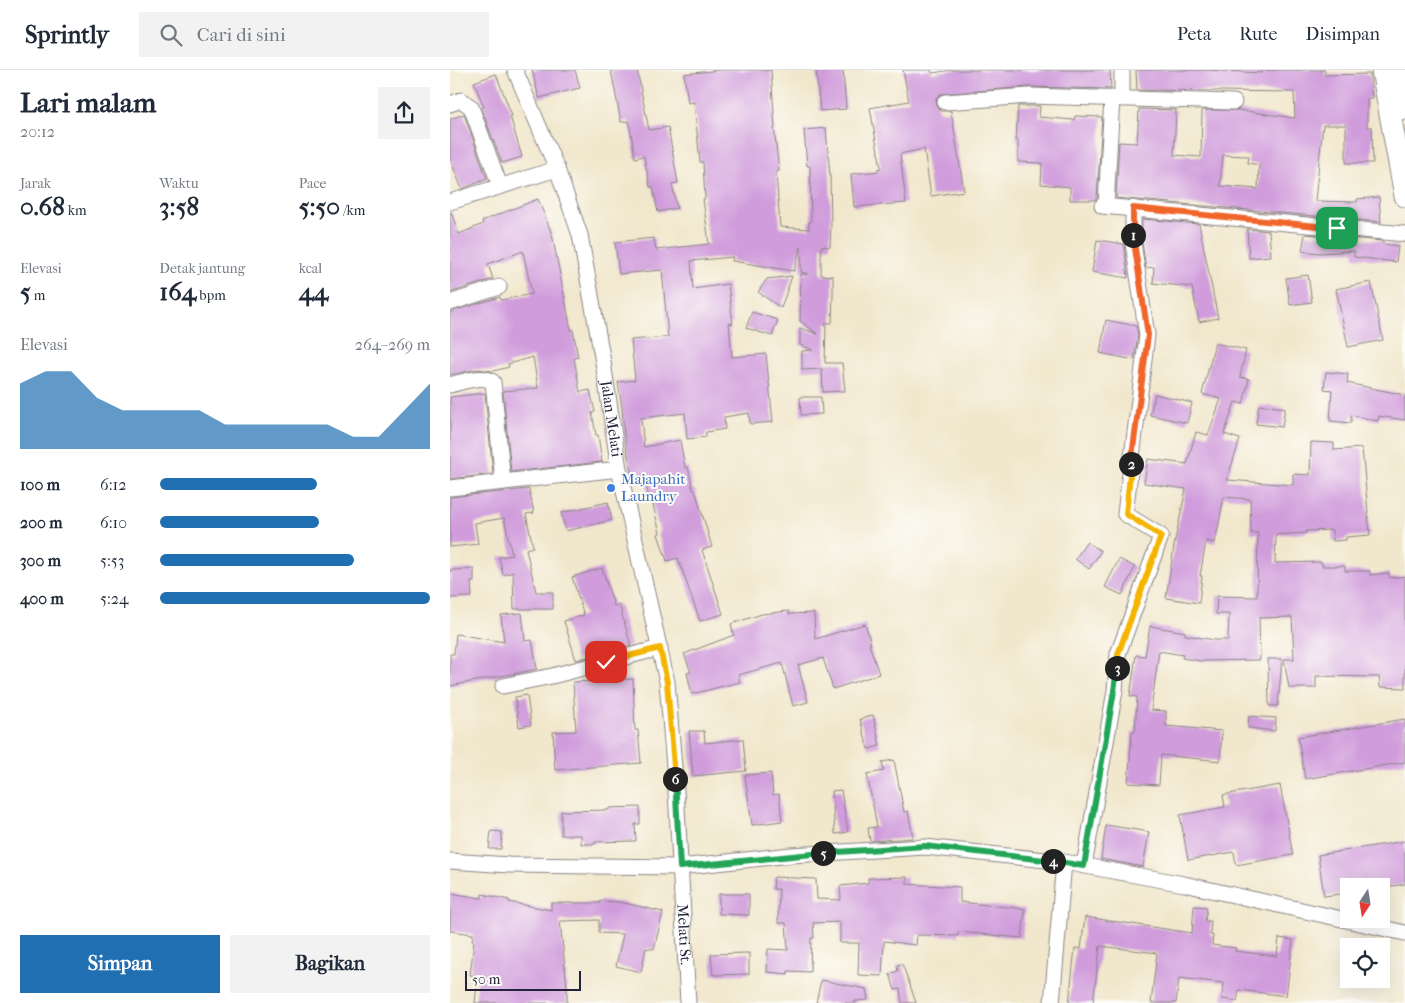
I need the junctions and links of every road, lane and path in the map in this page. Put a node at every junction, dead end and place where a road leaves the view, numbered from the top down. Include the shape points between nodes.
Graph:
1 (515, 70) edge
2 (1122, 70) edge
3 (1382, 70) edge
4 (1398, 70) edge
5 (1117, 98) junction
6 (945, 102) dead end
7 (1234, 102) dead end
8 (450, 104) edge
9 (1405, 109) edge
10 (558, 168) junction
11 (500, 186) junction
12 (1405, 196) edge
13 (450, 202) edge
14 (1133, 208) junction
15 (1405, 234) edge
16 (499, 288) dead end
17 (450, 303) edge
18 (450, 384) edge
19 (619, 469) junction
20 (503, 482) junction
21 (450, 488) edge
22 (660, 648) junction
23 (503, 686) dead end
24 (450, 861) edge
25 (1064, 862) junction
26 (1084, 866) junction
27 (680, 867) junction
28 (1405, 933) edge
29 (688, 1003) edge
30 (1052, 1003) edge

1 - 10 street, Jalan Melati
2 - 5 street
3 - 12 street
4 - 9 street
5 - 6 street via 1029,96
5 - 7 street
5 - 14 street via 1104,206
8 - 11 street via 461,100 471,107
10 - 11 street
10 - 19 street, Jalan Melati via 580,235
11 - 13 street
14 - 15 street
14 - 26 street via 1133,242 1148,335 1126,514 1161,536 1118,654
16 - 17 street
18 - 20 street via 481,378 493,382
19 - 20 street
19 - 22 street, Jalan Melati
20 - 21 street
22 - 23 street
22 - 27 street, Jalan Melati via 671,725
24 - 27 street
25 - 26 street
25 - 27 street via 925,846
25 - 30 street
26 - 28 street via 1184,884
27 - 29 street, Melati St.

